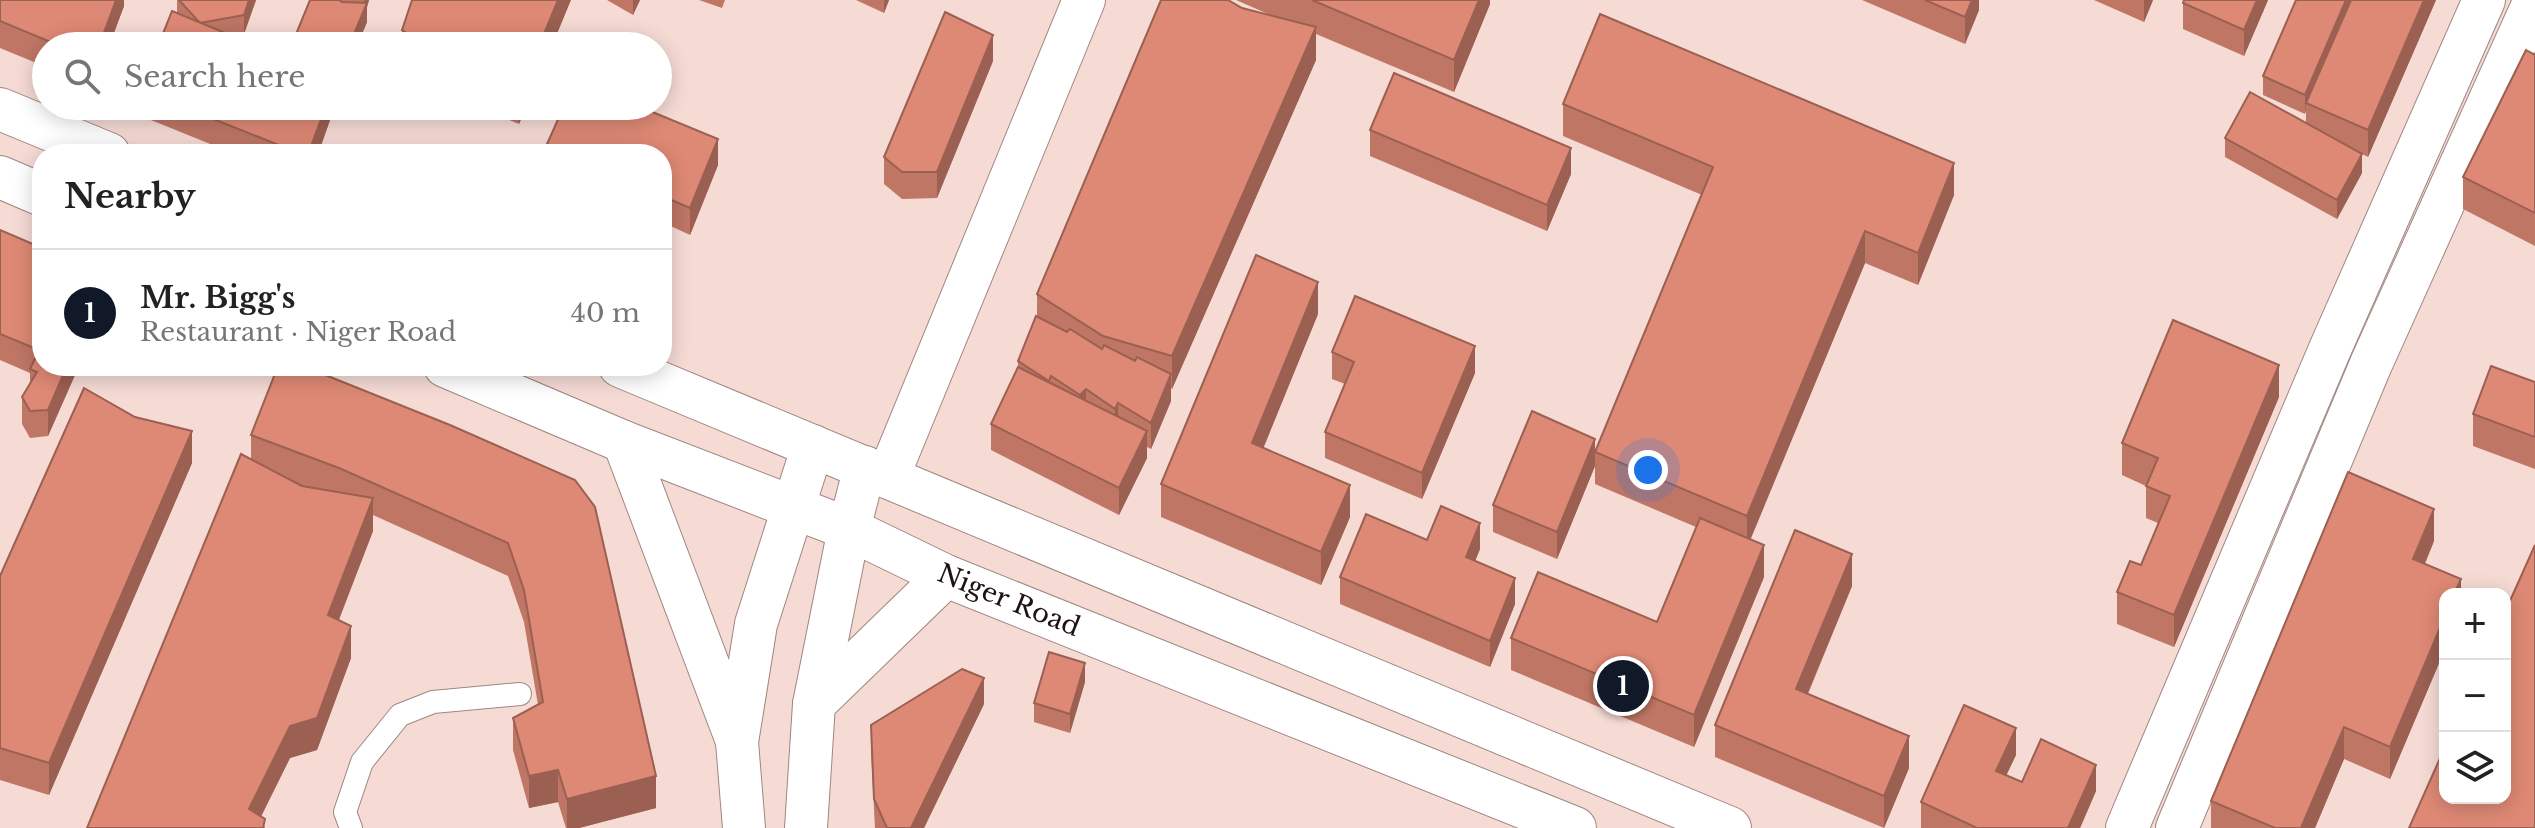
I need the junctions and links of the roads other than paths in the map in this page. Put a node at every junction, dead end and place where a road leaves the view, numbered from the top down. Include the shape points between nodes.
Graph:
1 (1084, 0) edge
2 (2484, 0) edge
3 (2535, 0) edge
4 (0, 109) edge
5 (85, 144) edge
6 (0, 177) edge
7 (32, 191) edge
8 (469, 376) edge
9 (644, 376) edge
10 (624, 442) junction
11 (813, 446) junction
12 (876, 472) junction
13 (793, 505) junction
14 (849, 529) junction
15 (946, 576) junction
16 (520, 694) dead end
17 (814, 704) junction
18 (737, 742) junction
19 (351, 828) edge
20 (744, 828) edge
21 (806, 828) edge
22 (1575, 828) edge
23 (1730, 828) edge
24 (2127, 828) edge
25 (2177, 828) edge

1 - 12 street
2 - 24 street
3 - 25 street via 2371,364
4 - 5 street
6 - 7 street
8 - 10 street, Niger Road
9 - 11 street
10 - 13 street, Niger Road
10 - 18 street
11 - 12 street
11 - 13 street
12 - 14 street
12 - 23 street
13 - 14 street, Niger Road
13 - 18 street via 756,624
14 - 15 street, Niger Road
14 - 17 street
15 - 17 street
15 - 22 street, Niger Road
16 - 19 lane via 433,702 400,715 362,762 345,812
17 - 21 street
18 - 20 street

